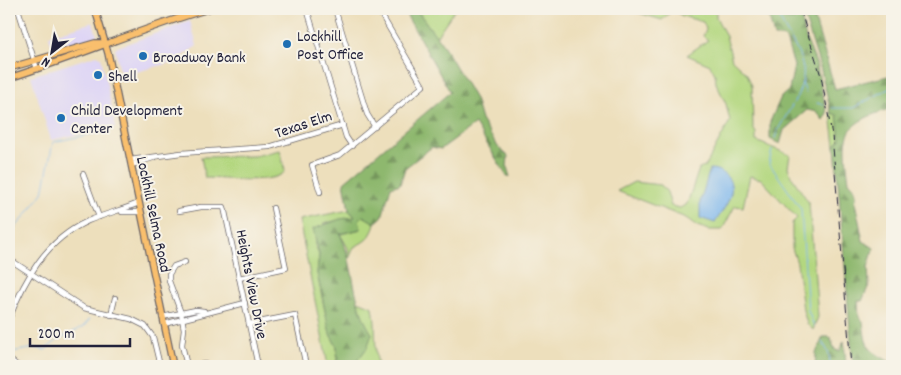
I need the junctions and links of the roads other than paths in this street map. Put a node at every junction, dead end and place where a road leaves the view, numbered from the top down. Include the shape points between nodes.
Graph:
1 (95, 9) edge
2 (208, 9) edge
3 (307, 9) edge
4 (335, 9) edge
5 (378, 9) edge
6 (19, 12) dead end
7 (105, 43) junction
8 (34, 60) junction
9 (9, 68) edge
10 (38, 69) junction
11 (9, 78) edge
12 (343, 125) junction
13 (375, 127) junction
14 (352, 146) junction
15 (131, 163) junction
16 (83, 174) dead end
17 (320, 192) dead end
18 (139, 202) junction
19 (273, 208) dead end
20 (179, 211) dead end
21 (118, 212) junction
22 (141, 212) junction
23 (99, 217) junction
24 (9, 259) edge
25 (185, 262) dead end
26 (30, 274) junction
27 (239, 278) junction
28 (115, 298) dead end
29 (245, 303) junction
30 (206, 312) junction
31 (181, 314) junction
32 (111, 315) junction
33 (162, 317) junction
34 (9, 319) edge
35 (182, 319) junction
36 (164, 324) junction
37 (249, 324) junction
38 (9, 359) edge
39 (205, 364) dead end
40 (18, 366) edge
41 (160, 366) edge
42 (173, 366) edge
43 (187, 366) edge
44 (193, 366) edge
45 (258, 366) edge
46 (306, 366) edge

1 - 7 main road, Lockhill Selma Road
2 - 7 main road
3 - 12 street, Texas Elm
4 - 13 street via 367,114
5 - 13 street via 423,86
6 - 8 street
7 - 8 main road
7 - 10 main road via 97,49
7 - 15 main road, Lockhill Selma Road
8 - 9 main road
8 - 10 street
10 - 11 main road
12 - 14 street
12 - 15 street, Texas Elm via 269,147 181,153
13 - 14 street
14 - 17 street via 340,155 312,165
15 - 18 main road, Lockhill Selma Road
16 - 23 street
18 - 21 street
18 - 22 main road, Lockhill Selma Road
19 - 27 street via 286,268
20 - 27 street, Heights View Drive via 224,207
21 - 22 street
21 - 23 street
22 - 33 main road, Lockhill Selma Road
23 - 26 street via 57,240
24 - 26 street
25 - 31 street via 174,266 169,274
26 - 32 street via 84,308
26 - 34 street
27 - 29 street, Heights View Drive
28 - 32 street
29 - 30 street
29 - 37 street, Heights View Drive
30 - 31 street via 196,310
30 - 35 street
31 - 33 street
31 - 35 street
32 - 41 street via 145,326 153,337
33 - 36 main road, Lockhill Selma Road
35 - 36 street
35 - 43 street via 182,345
36 - 42 main road, Lockhill Selma Road
37 - 45 street, Heights View Drive
37 - 46 street via 296,315
38 - 40 street
39 - 44 street

